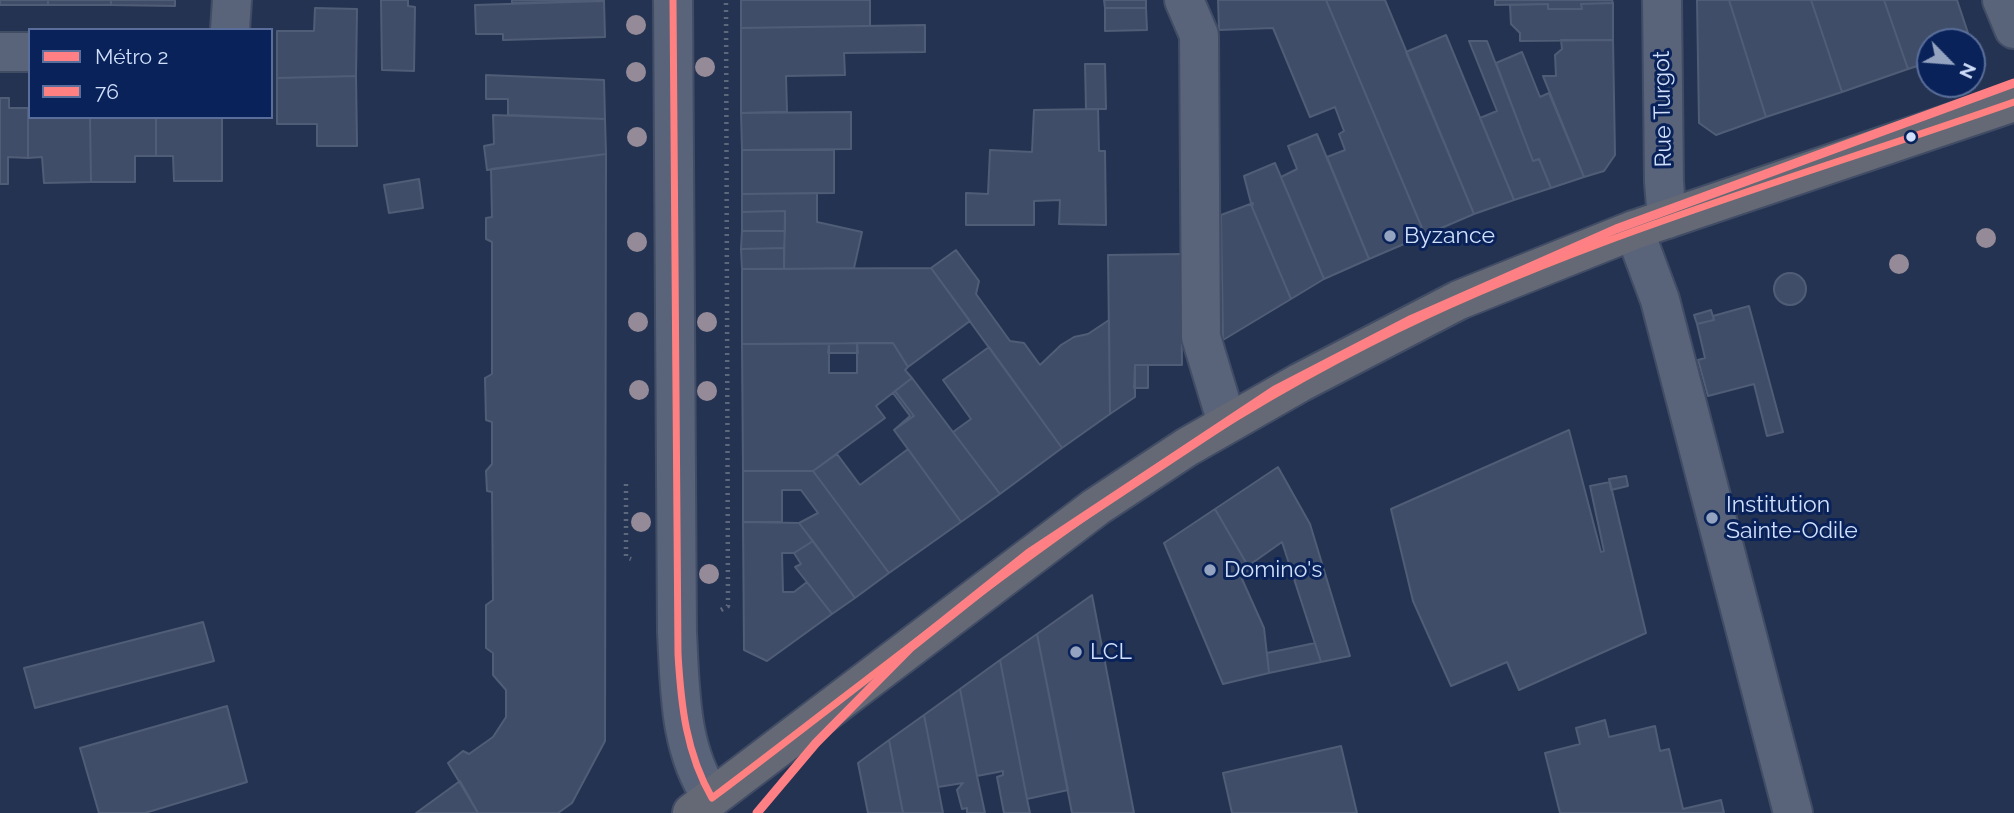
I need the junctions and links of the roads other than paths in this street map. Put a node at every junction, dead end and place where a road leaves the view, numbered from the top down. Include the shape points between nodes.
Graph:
1 (232, 0) edge
2 (673, 0) edge
3 (1184, 0) edge
4 (1662, 0) edge
5 (2002, 0) edge
6 (230, 28) edge
7 (2014, 29) edge
8 (0, 52) edge
9 (28, 52) edge
10 (2014, 102) edge
11 (1651, 224) junction
12 (1227, 423) junction
13 (702, 806) edge
14 (1793, 813) edge

1 - 6 street
2 - 13 street via 677,643 684,727
3 - 12 street via 1199,35 1201,337
4 - 11 street, Rue Turgot
5 - 7 street
8 - 9 street
10 - 11 main road
11 - 12 main road via 1459,300
11 - 14 street, Rue Turgot via 1660,300
12 - 13 main road via 1096,507

